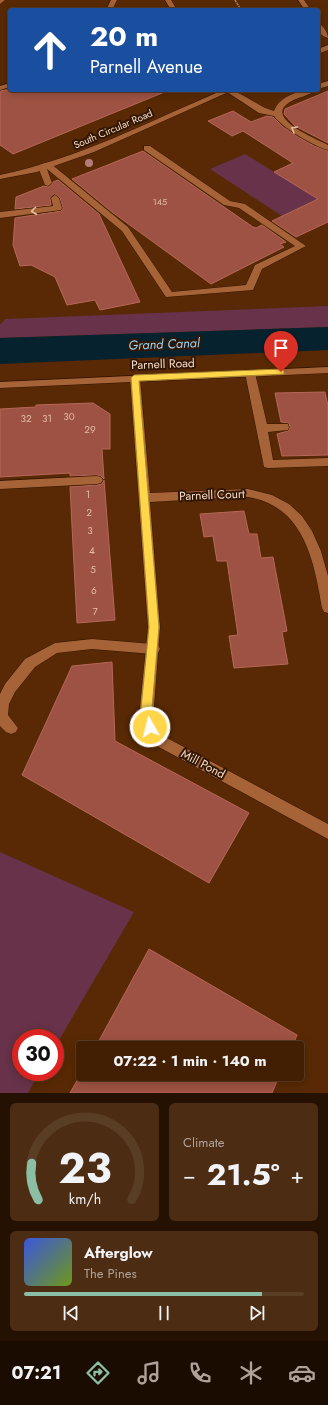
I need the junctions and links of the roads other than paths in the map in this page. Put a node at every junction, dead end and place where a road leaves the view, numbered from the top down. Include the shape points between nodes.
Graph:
1 (300, 0) edge
2 (306, 8) edge
3 (320, 28) edge
4 (328, 36) edge
5 (224, 92) edge
6 (232, 92) edge
7 (306, 92) edge
8 (277, 114) junction
9 (147, 148) dead end
10 (328, 148) edge
11 (45, 166) junction
12 (0, 177) edge
13 (48, 183) dead end
14 (55, 198) dead end
15 (0, 215) edge
16 (328, 370) edge
17 (250, 373) junction
18 (134, 378) junction
19 (0, 385) edge
20 (284, 427) dead end
21 (262, 428) junction
22 (328, 462) edge
23 (97, 480) dead end
24 (0, 485) edge
25 (144, 498) junction
26 (328, 608) edge
27 (153, 649) junction
28 (11, 728) dead end
29 (328, 832) edge

1 - 2 street
3 - 4 street
5 - 11 street, South Circular Road via 91,150
6 - 8 street via 262,111
7 - 8 street via 289,98 278,109
10 -> 8 street via 288,125
9 - 11 street via 227,203 242,206 301,246 258,267 250,288 169,295 125,229
11 - 12 street, South Circular Road
11 - 13 street
14 -> 15 street via 58,208
16 - 17 street, Parnell Road
17 - 18 street, Parnell Road
17 - 21 street
18 - 19 street, Parnell Road
18 - 25 street, Mill Pond
20 - 21 street
21 - 22 street via 268,464
23 - 24 street
25 - 26 street, Parnell Court via 247,493 275,500 292,511 307,531 323,575
25 - 27 street, Mill Pond via 154,627
27 - 28 street via 92,644 56,648 30,662 2,703 1,717
27 - 29 street, Mill Pond via 146,708 150,727 162,742

